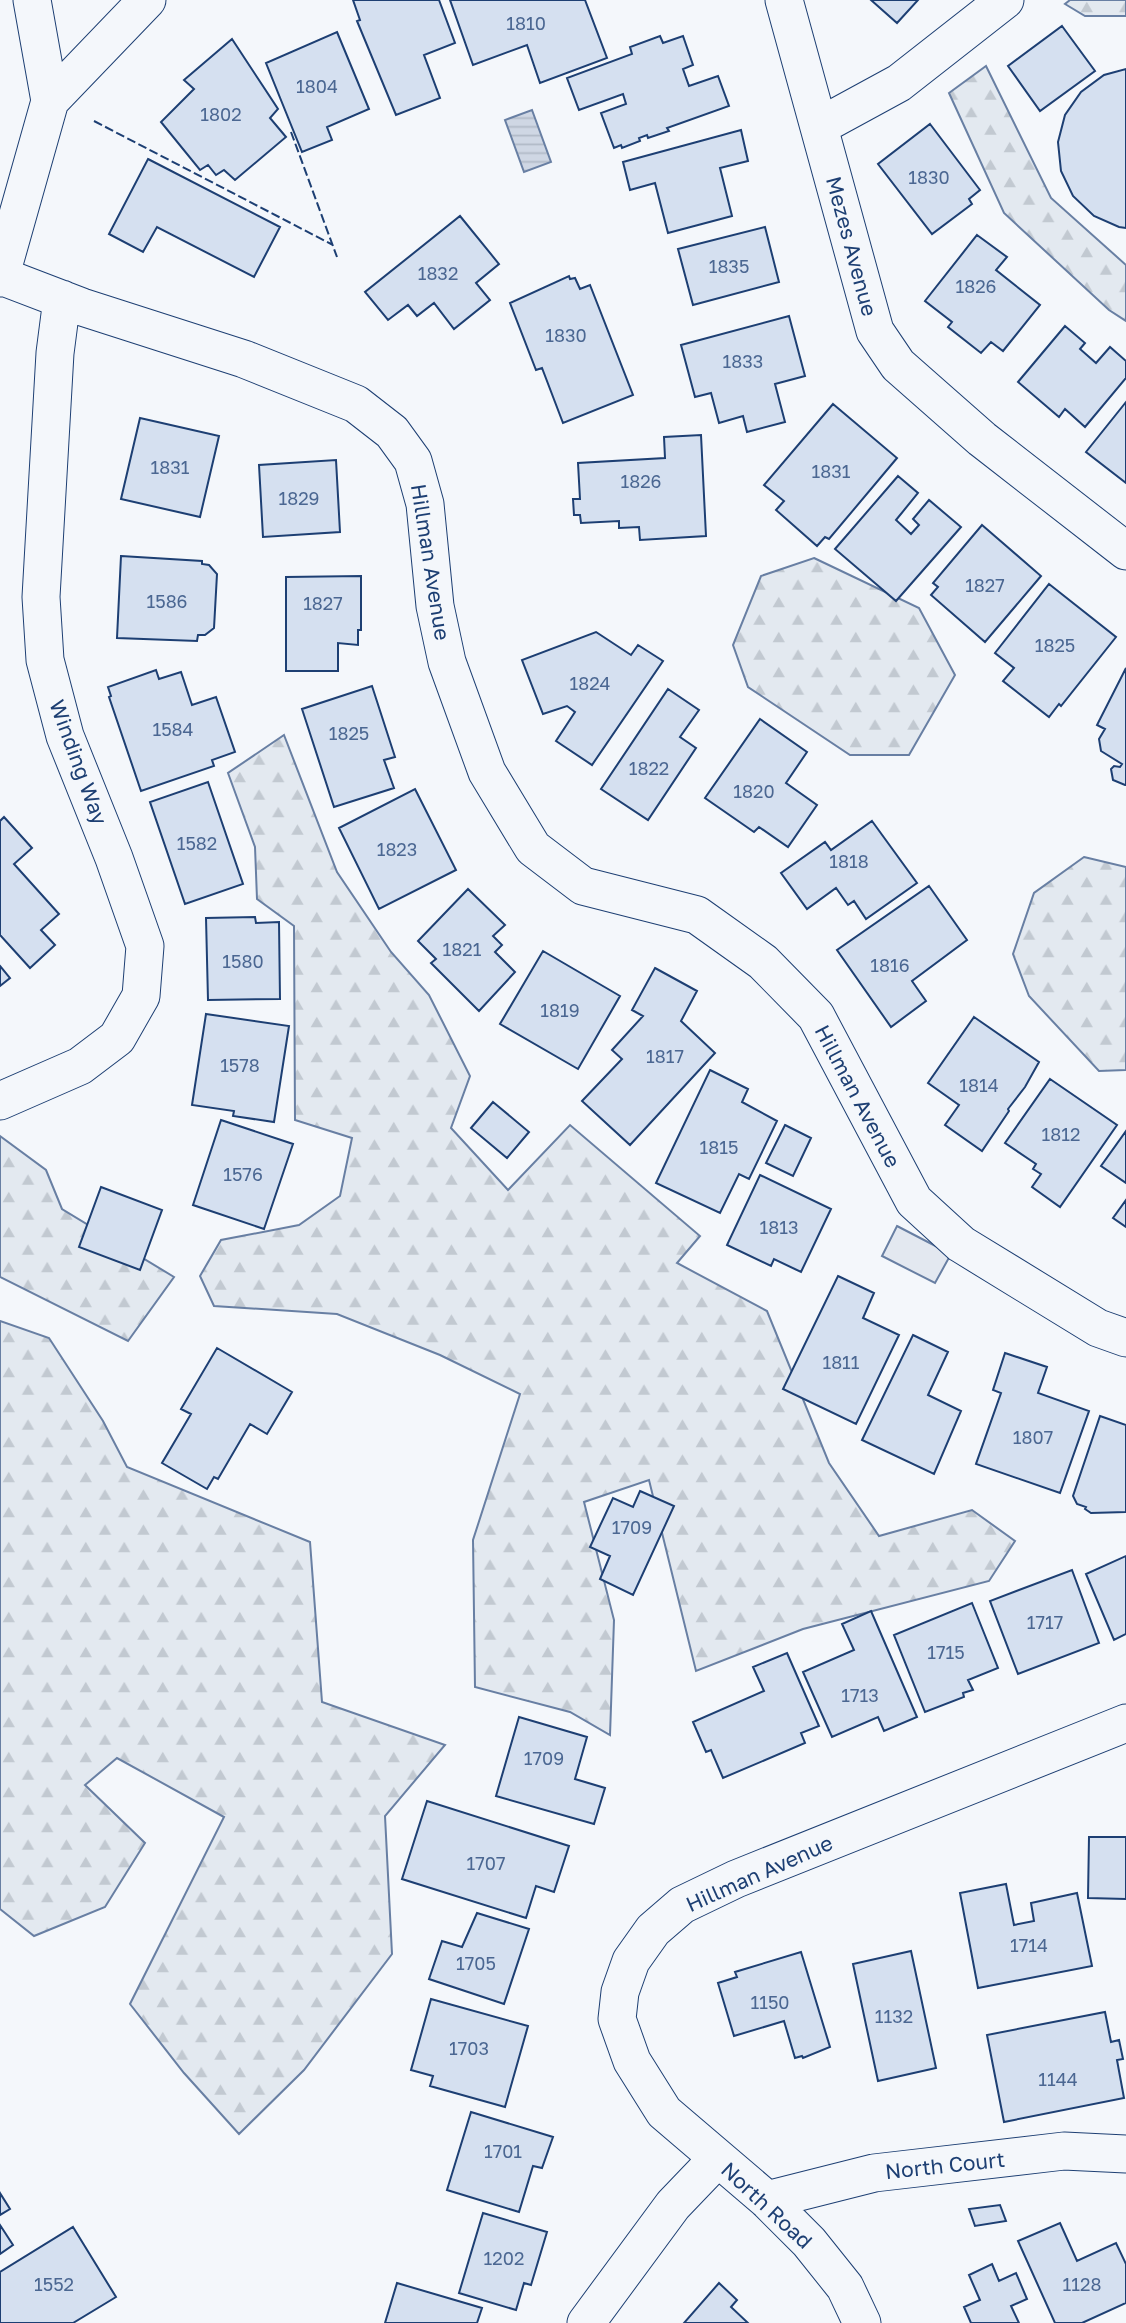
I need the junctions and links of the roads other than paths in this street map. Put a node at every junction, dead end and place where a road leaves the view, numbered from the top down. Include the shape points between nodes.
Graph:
1 (32, 0) edge
2 (147, 0) edge
3 (784, 0) edge
4 (1005, 0) edge
5 (50, 101) junction
6 (821, 126) junction
7 (0, 277) edge
8 (62, 299) junction
9 (1126, 551) edge
10 (0, 1101) edge
11 (1126, 1338) edge
12 (1126, 1723) edge
13 (1126, 2154) edge
14 (718, 2158) junction
15 (767, 2200) junction
16 (586, 2323) edge
17 (862, 2323) edge

1 - 5 street
2 - 5 street
3 - 6 street, Mezes Avenue
4 - 6 street via 899,83
5 - 7 street
6 - 9 street, Mezes Avenue via 875,331 898,365 982,439
7 - 8 street, Hillman Avenue
8 - 10 street, Winding Way via 41,597 45,660 65,736 145,946 141,996 117,1038 80,1066
8 - 11 street, Hillman Avenue via 244,359 356,404 392,432 413,461 425,504 435,606 447,662 487,772 533,848 583,886 697,915 763,962 817,1016 914,1201 961,1244 1098,1328
12 - 14 street, Hillman Avenue via 736,1879 682,1905 653,1930 631,1961 617,2019 632,2061 664,2112
13 - 15 street, North Court via 1064,2151 874,2173
14 - 15 street, North Road
14 - 16 street, North Road via 673,2205
15 - 17 street, North Road via 845,2287

